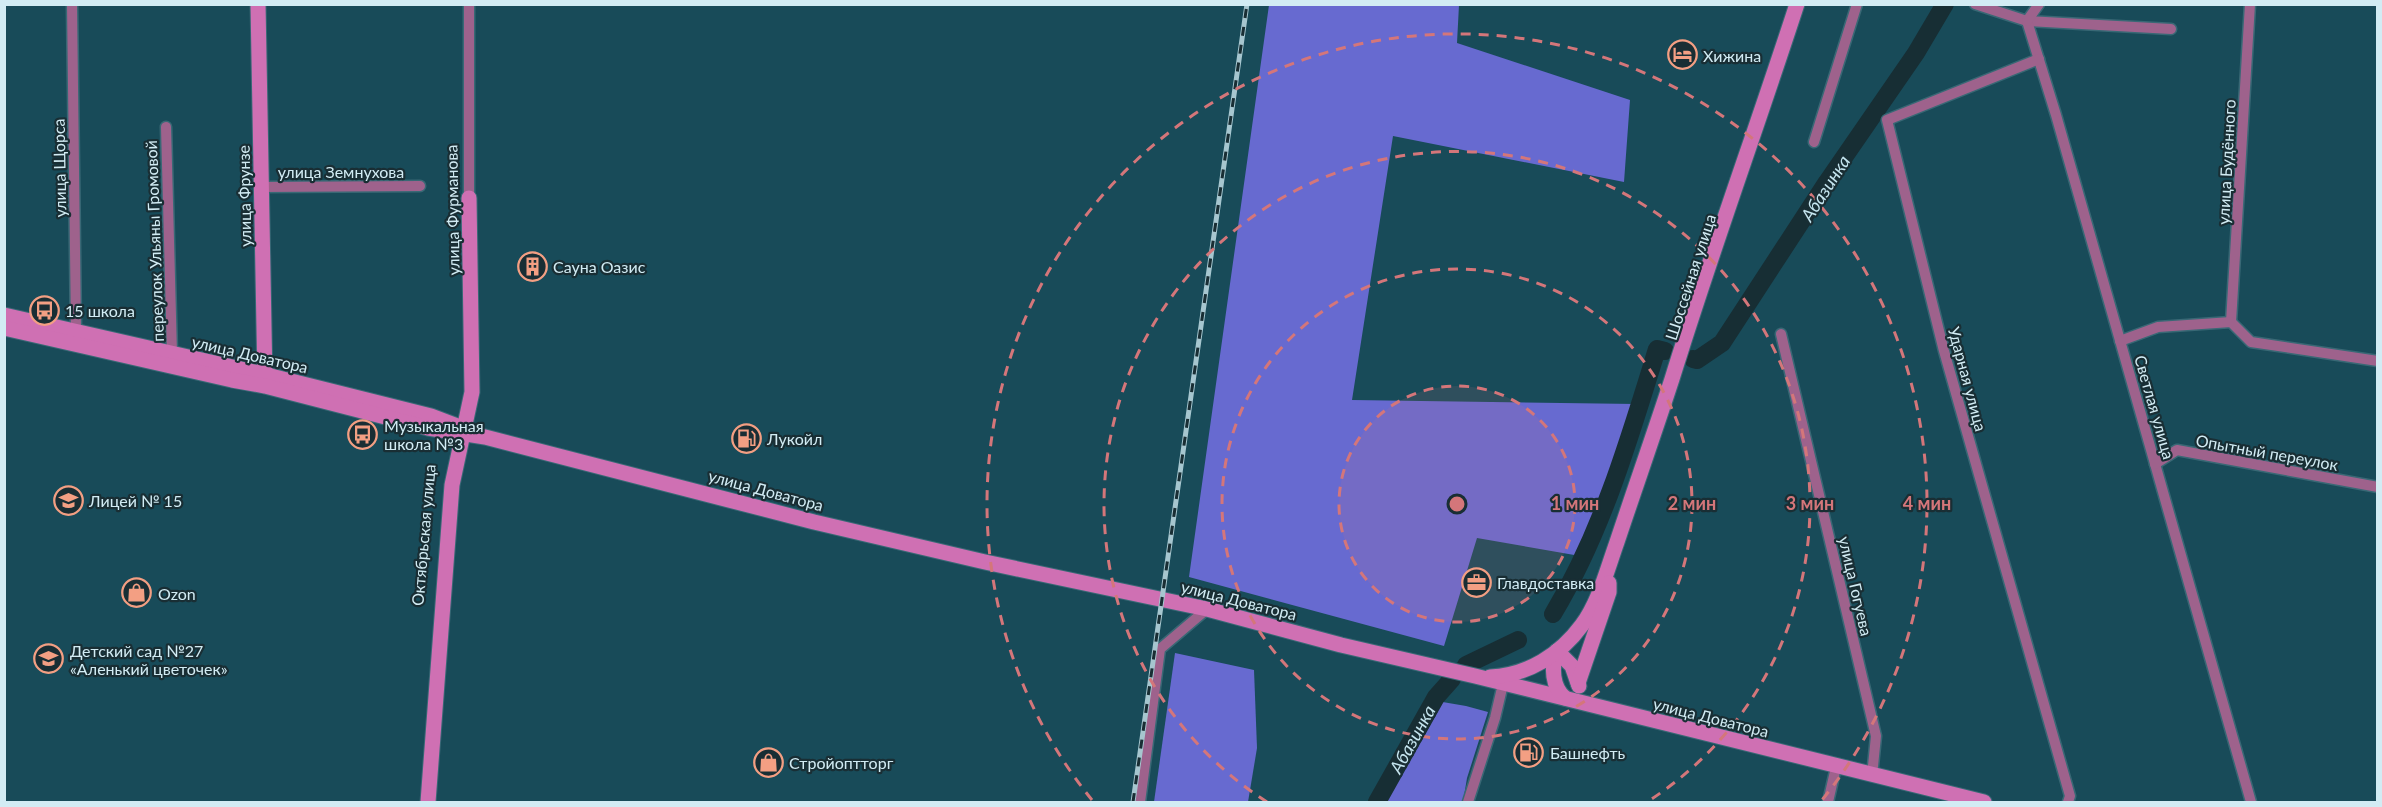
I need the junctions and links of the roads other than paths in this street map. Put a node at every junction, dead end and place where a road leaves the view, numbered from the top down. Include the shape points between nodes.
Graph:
1 (72, 4) edge
2 (258, 4) edge
3 (469, 4) edge
4 (1799, 4) edge
5 (1857, 4) edge
6 (1976, 4) edge
7 (2039, 4) edge
8 (2250, 4) edge
9 (2027, 21) junction
10 (2171, 29) dead end
11 (2039, 58) junction
12 (166, 127) dead end
13 (1814, 142) dead end
14 (420, 186) dead end
15 (261, 187) junction
16 (469, 198) joint
17 (4, 315) edge
18 (2231, 322) junction
19 (4, 327) edge
20 (76, 331) junction
21 (1781, 334) dead end
22 (2120, 341) junction
23 (172, 354) junction
24 (2378, 361) edge
25 (266, 380) junction
26 (463, 427) junction
27 (2155, 464) junction
28 (2378, 488) edge
29 (1611, 561) junction
30 (1207, 609) junction
31 (1557, 651) junction
32 (1476, 676) junction
33 (1578, 683) junction
34 (1503, 684) junction
35 (1565, 698) junction
36 (1598, 707) junction
37 (1836, 767) junction
38 (1872, 776) junction
39 (419, 802) edge
40 (428, 802) edge
41 (1140, 802) edge
42 (1468, 802) edge
43 (1828, 802) edge
44 (1984, 802) edge
45 (2068, 802) edge
46 (2251, 802) edge

1 - 20 street, улица Щорса
2 - 15 main road, улица Фрунзе
3 - 16 street, улица Фурманова
4 - 29 main road, Шоссейная улица
5 - 13 street
6 - 9 street
7 - 9 street
8 - 18 street, улица Будённого
9 - 10 street
9 - 11 street, Светлая улица
11 - 22 street, Светлая улица
11 - 45 street, Ударная улица via 1887,120 1944,351 2070,796
12 - 23 street, переулок Ульяны Громовой
14 - 15 street, улица Земнухова
15 - 25 main road, улица Фрунзе
16 - 26 main road, улица Фурманова via 472,392
17 - 20 main road, улица Доватора
18 - 22 street via 2158,327
18 - 24 street via 2251,342
19 - 25 main road, улица Доватора via 220,378
20 - 23 main road, улица Доватора
21 - 38 street, улица Гогуева via 1876,736
22 - 27 street, Светлая улица
23 - 25 main road, улица Доватора
25 - 26 main road, улица Доватора via 431,416
26 - 30 main road, улица Доватора via 485,437 814,522
26 - 39 main road, Октябрьская улица via 447,463
26 - 40 main road, Октябрьская улица via 452,485
27 - 28 street, Опытный переулок via 2177,450
27 - 46 street, Светлая улица
29 - 31 main road, Шоссейная улица via 1585,620
29 - 33 main road, Шоссейная улица via 1609,592
30 - 32 main road, улица Доватора
30 - 41 street via 1161,649
31 - 32 main road via 1514,668
31 - 33 main road via 1572,666
31 - 35 main road via 1554,678
32 - 34 main road, улица Доватора
33 - 36 main road via 1583,696
34 - 35 main road, улица Доватора
34 - 42 street
35 - 36 main road, улица Доватора
36 - 37 main road, улица Доватора
37 - 38 main road, улица Доватора
37 - 43 street
38 - 44 main road, улица Доватора

